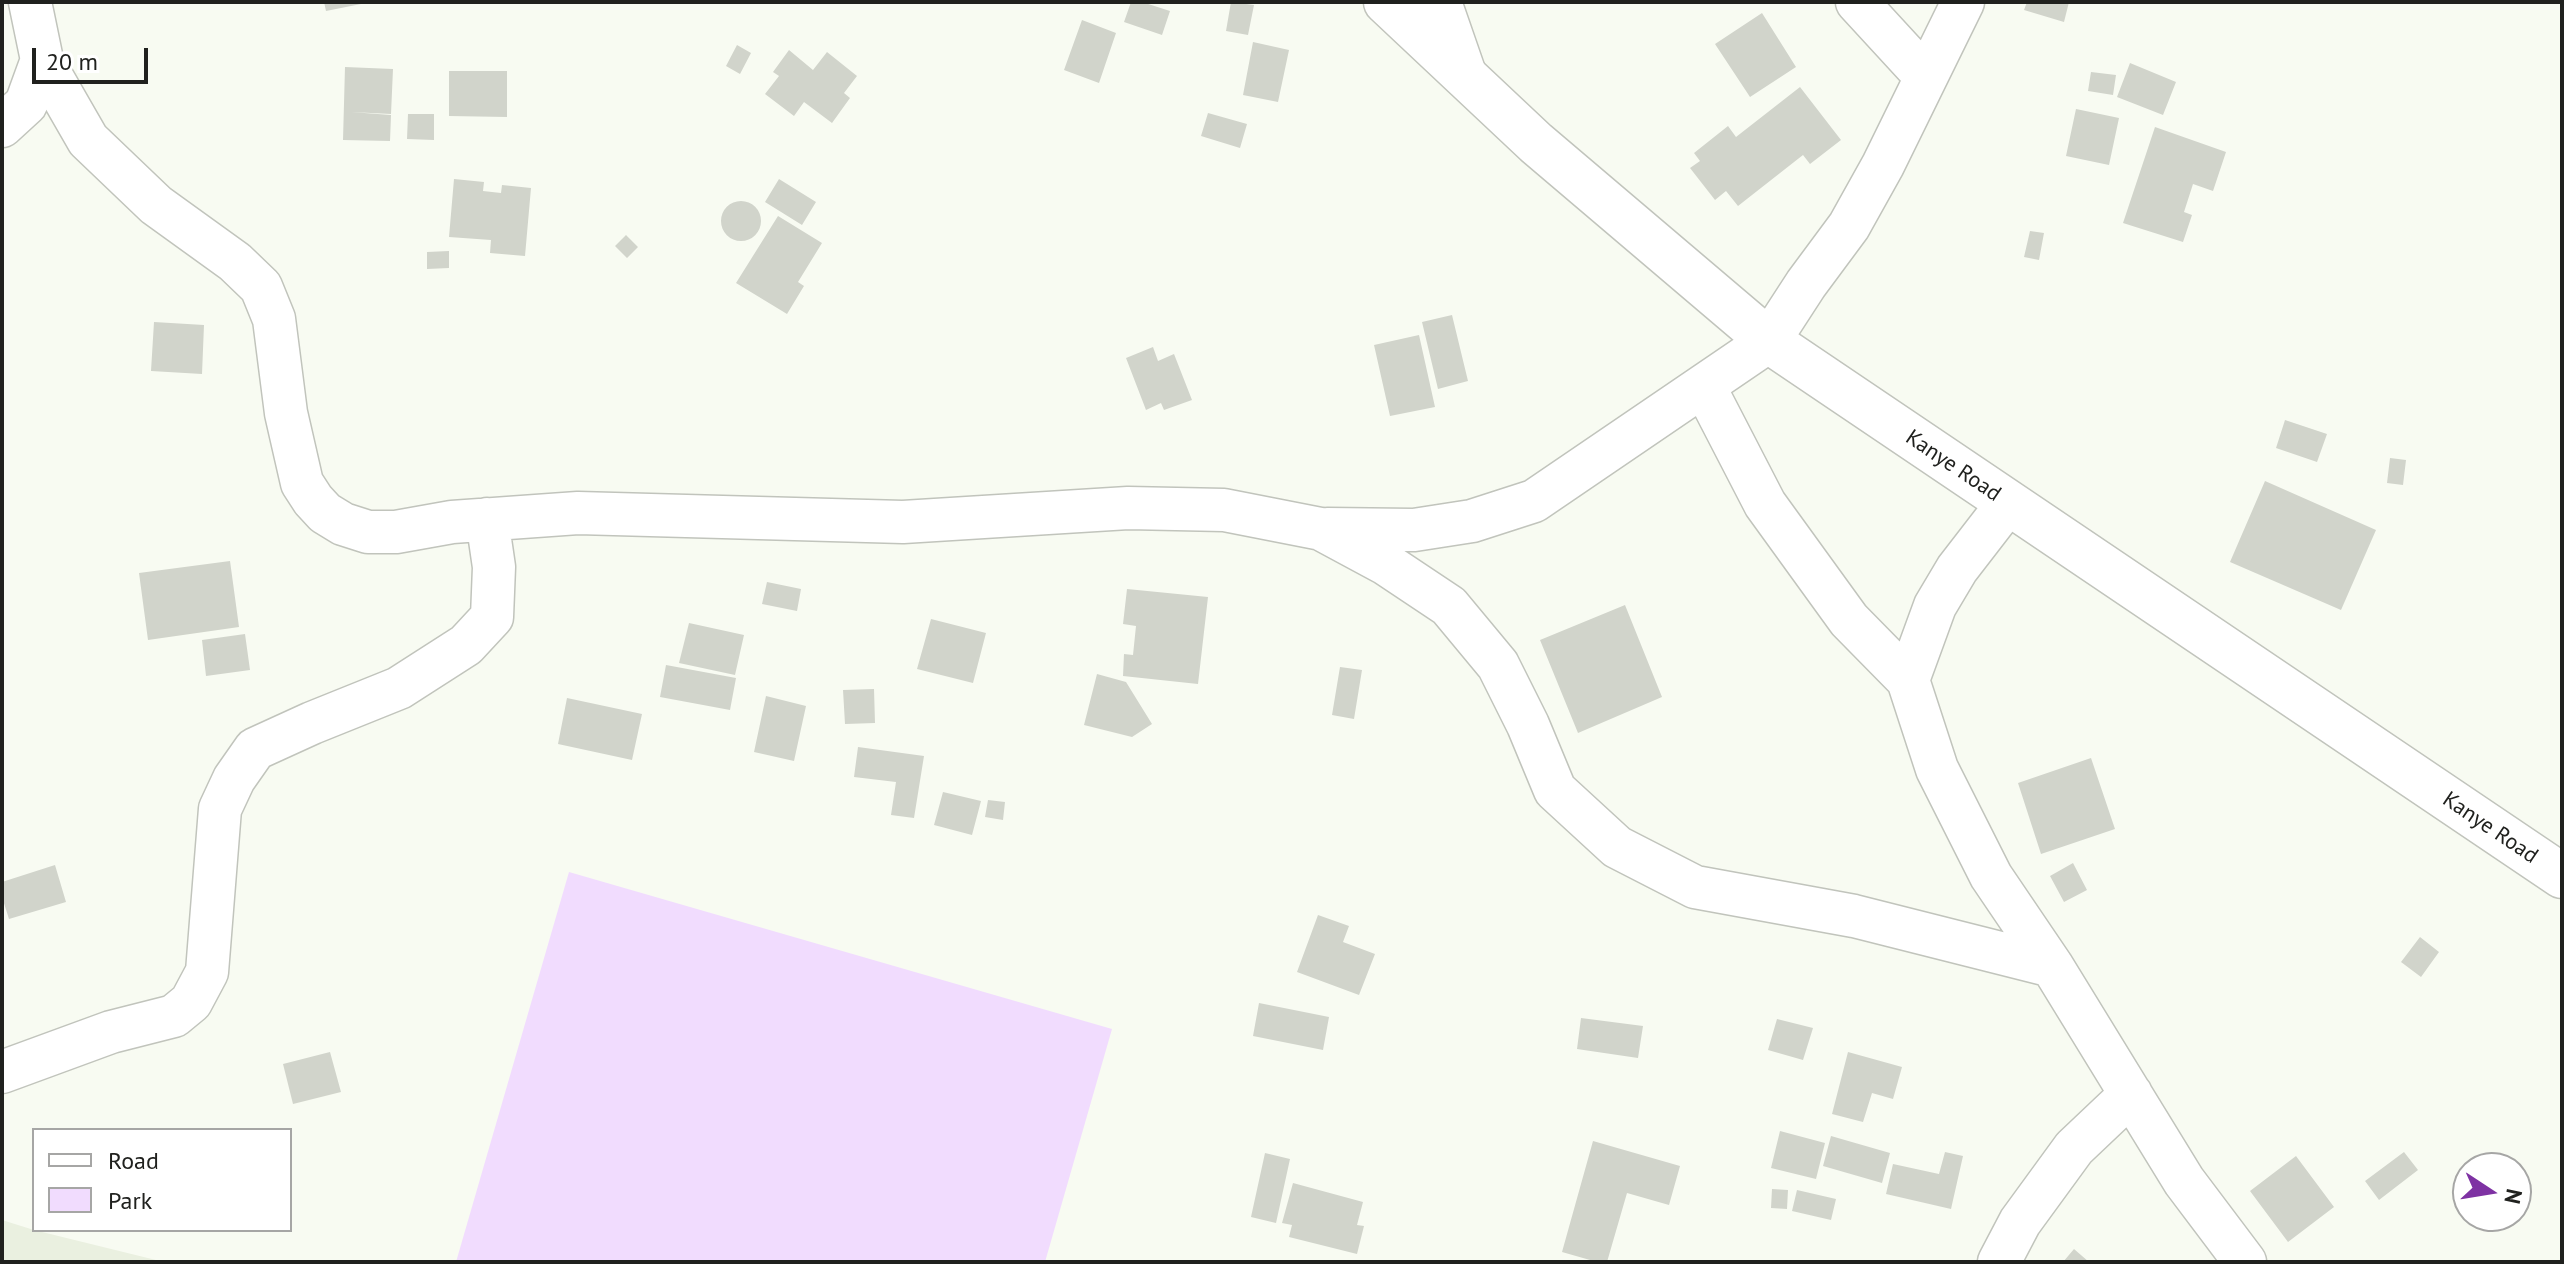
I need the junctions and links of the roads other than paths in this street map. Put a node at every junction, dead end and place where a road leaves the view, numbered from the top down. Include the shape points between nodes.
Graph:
1 (30, 2) edge
2 (1386, 2) edge
3 (1440, 2) edge
4 (1857, 2) edge
5 (1963, 2) edge
6 (42, 60) junction
7 (1466, 77) junction
8 (1926, 77) junction
9 (2, 126) edge
10 (1769, 341) junction
11 (1704, 386) junction
12 (2008, 503) junction
13 (487, 519) junction
14 (1321, 529) junction
15 (1908, 680) junction
16 (2562, 876) edge
17 (2052, 966) junction
18 (2, 1072) edge
19 (2131, 1094) junction
20 (1999, 1262) edge
21 (2245, 1262) edge

1 - 6 street
2 - 7 main road, Kanye Road
3 - 7 street
4 - 8 street
5 - 8 street
6 - 9 street via 26,104
6 - 13 street via 88,140 156,205 261,287 274,319 295,459 302,483 325,513 368,532
7 - 10 main road, Kanye Road
8 - 10 street via 1849,226
10 - 11 street
10 - 12 main road, Kanye Road
11 - 14 street via 1534,501 1472,521 1414,530
11 - 15 street via 1765,504 1849,620
12 - 15 street via 1935,606
12 - 16 main road, Kanye Road
13 - 14 street via 630,512 903,522 1128,508 1224,510
13 - 18 street via 494,567 492,617 466,645 399,688 255,749 234,779 220,809 207,972 191,1002 174,1016 111,1032
14 - 17 street via 1449,606 1498,665 1555,790 1617,847 1695,887 1854,916
15 - 17 street via 1937,769 1991,876
17 - 19 street
19 - 20 street via 2074,1148 2020,1222
19 - 21 street via 2184,1181

